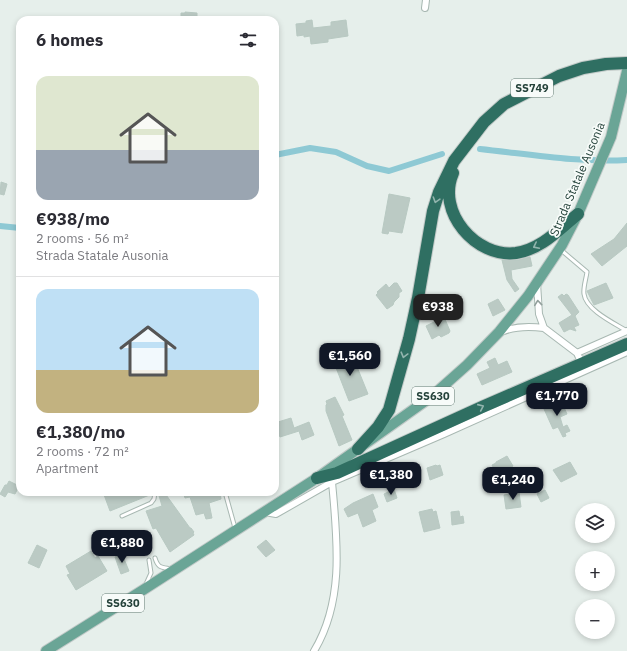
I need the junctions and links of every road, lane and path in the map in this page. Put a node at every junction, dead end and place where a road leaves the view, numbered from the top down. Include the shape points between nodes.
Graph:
1 (426, 0) edge
2 (425, 8) dead end
3 (627, 63) edge
4 (627, 71) edge
5 (460, 154) junction
6 (578, 214) junction
7 (560, 249) junction
8 (537, 283) junction
9 (544, 328) junction
10 (627, 331) edge
11 (499, 332) junction
12 (627, 344) edge
13 (627, 352) edge
14 (579, 358) junction
15 (358, 449) junction
16 (317, 478) junction
17 (332, 482) junction
18 (154, 496) edge
19 (226, 496) edge
20 (263, 512) junction
21 (122, 516) dead end
22 (236, 530) junction
23 (155, 558) dead end
24 (149, 560) dead end
25 (175, 569) junction
26 (143, 590) junction
27 (46, 651) edge
28 (314, 651) edge

1 - 2 street
3 - 5 highway, SS749 via 583,68 558,76 504,104 484,122
4 - 6 main road, Strada Statale Ausonia / SS630 via 611,137
6 -> 5 highway via 550,238 529,250 517,253 493,251 476,243 456,218 451,204 449,190
5 -> 15 highway via 444,178 433,211 409,339 389,410
6 - 7 main road, Strada Statale Ausonia / SS630
7 - 8 main road, Strada Statale Ausonia / SS630
7 - 10 lane via 587,272 584,293 586,301 593,309
9 -> 8 street via 539,314
8 - 11 main road, Strada Statale Ausonia / SS630
9 - 11 street via 530,326
9 - 14 street
10 - 14 street
11 - 15 main road, Strada Statale Ausonia / SS630 via 431,398
12 - 14 highway
13 - 17 street
16 -> 14 highway via 337,473
15 - 16 main road, Strada Statale Ausonia / SS630
16 - 20 main road, SS630
17 - 20 street via 276,514
17 - 28 street via 337,550 335,592 327,626
18 - 21 lane via 151,503
19 - 22 lane
20 - 22 main road, SS630
22 - 25 main road, SS630
23 - 25 lane via 161,567
24 - 26 lane via 151,573
25 - 26 main road, SS630
26 - 27 main road, SS630

